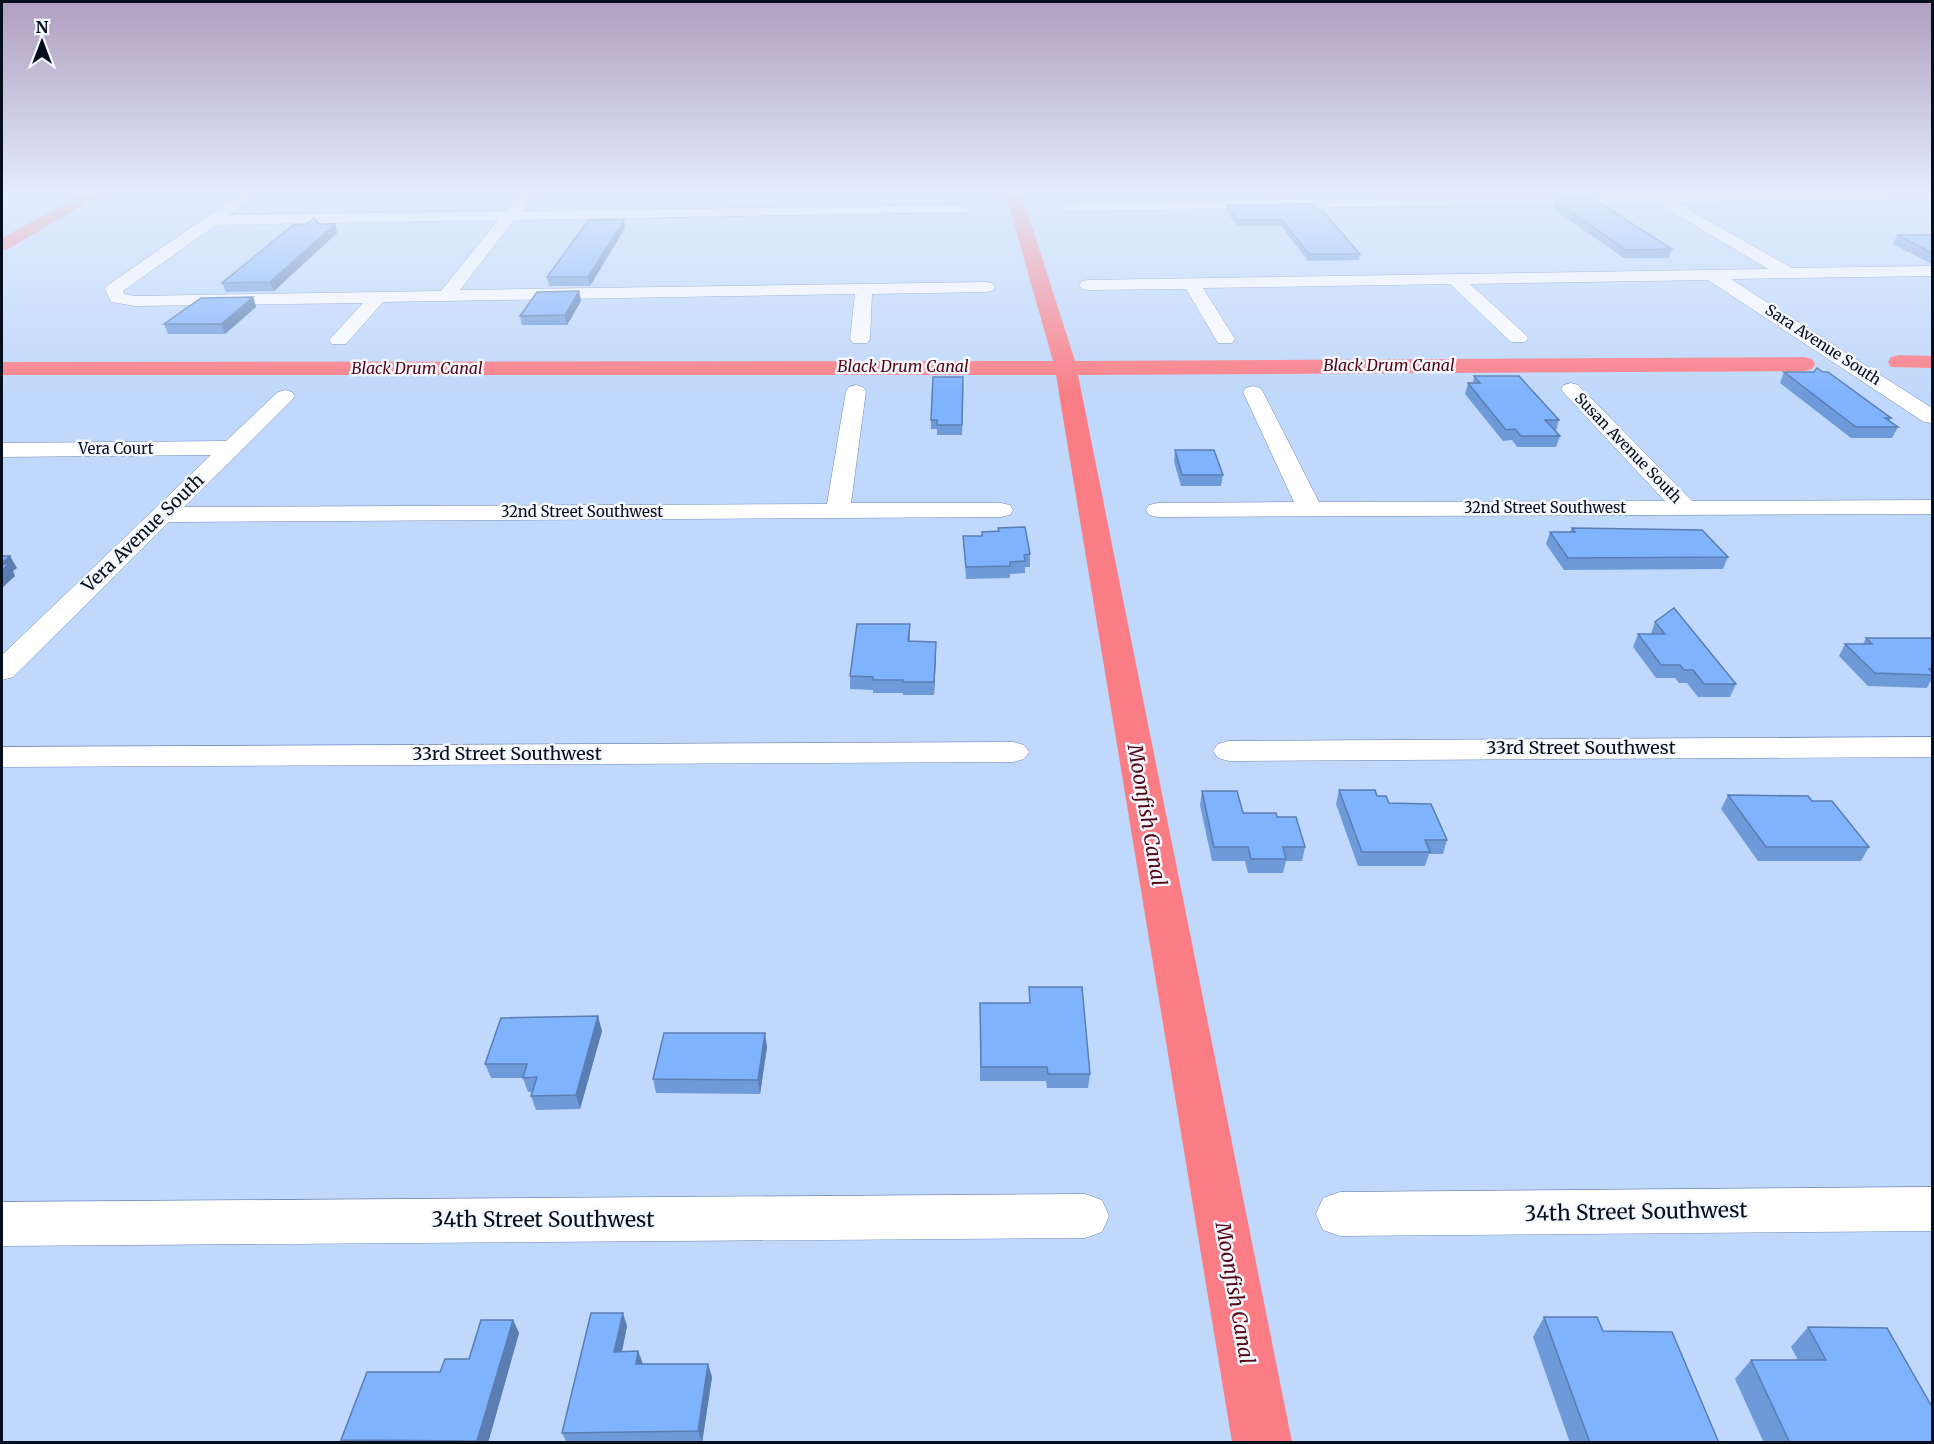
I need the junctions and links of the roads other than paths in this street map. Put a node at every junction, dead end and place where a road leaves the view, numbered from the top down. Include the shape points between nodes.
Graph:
1 (156, 259) edge
2 (475, 259) edge
3 (1764, 259) edge
4 (1932, 271) edge
5 (1789, 274) junction
6 (1712, 275) junction
7 (1455, 279) junction
8 (1192, 284) junction
9 (1088, 285) dead end
10 (986, 287) dead end
11 (864, 289) junction
12 (446, 296) junction
13 (378, 297) junction
14 (1518, 338) dead end
15 (860, 339) dead end
16 (1225, 339) dead end
17 (339, 340) dead end
18 (1571, 389) dead end
19 (856, 391) dead end
20 (1253, 392) dead end
21 (285, 396) dead end
22 (1932, 417) edge
23 (231, 448) junction
24 (2, 450) edge
25 (1932, 507) edge
26 (1685, 508) junction
27 (1310, 509) junction
28 (1001, 510) dead end
29 (1158, 510) dead end
30 (838, 511) junction
31 (162, 515) junction
32 (2, 671) edge
33 (1932, 747) edge
34 (1229, 751) dead end
35 (1013, 752) dead end
36 (2, 757) edge
37 (1932, 1209) edge
38 (1340, 1214) dead end
39 (1085, 1216) dead end
40 (2, 1224) edge

1 - 13 street via 114,289 117,298 135,301
2 - 12 street
3 - 5 street
4 - 5 street
5 - 6 street
6 - 7 street
6 - 22 street, Sara Avenue South
7 - 8 street
7 - 14 street
8 - 9 street
8 - 16 street
10 - 11 street
11 - 12 street
11 - 15 street
12 - 13 street
13 - 17 street
18 - 26 street, Susan Avenue South
19 - 30 street
20 - 27 street
21 - 23 street, Vera Avenue South
23 - 24 street, Vera Court
23 - 31 street, Vera Avenue South
25 - 26 street, 32nd Street Southwest
26 - 27 street, 32nd Street Southwest
27 - 29 street, 32nd Street Southwest
28 - 30 street, 32nd Street Southwest
30 - 31 street, 32nd Street Southwest
31 - 32 street, Vera Avenue South
33 - 34 street, 33rd Street Southwest
35 - 36 street, 33rd Street Southwest
37 - 38 street, 34th Street Southwest
39 - 40 street, 34th Street Southwest

